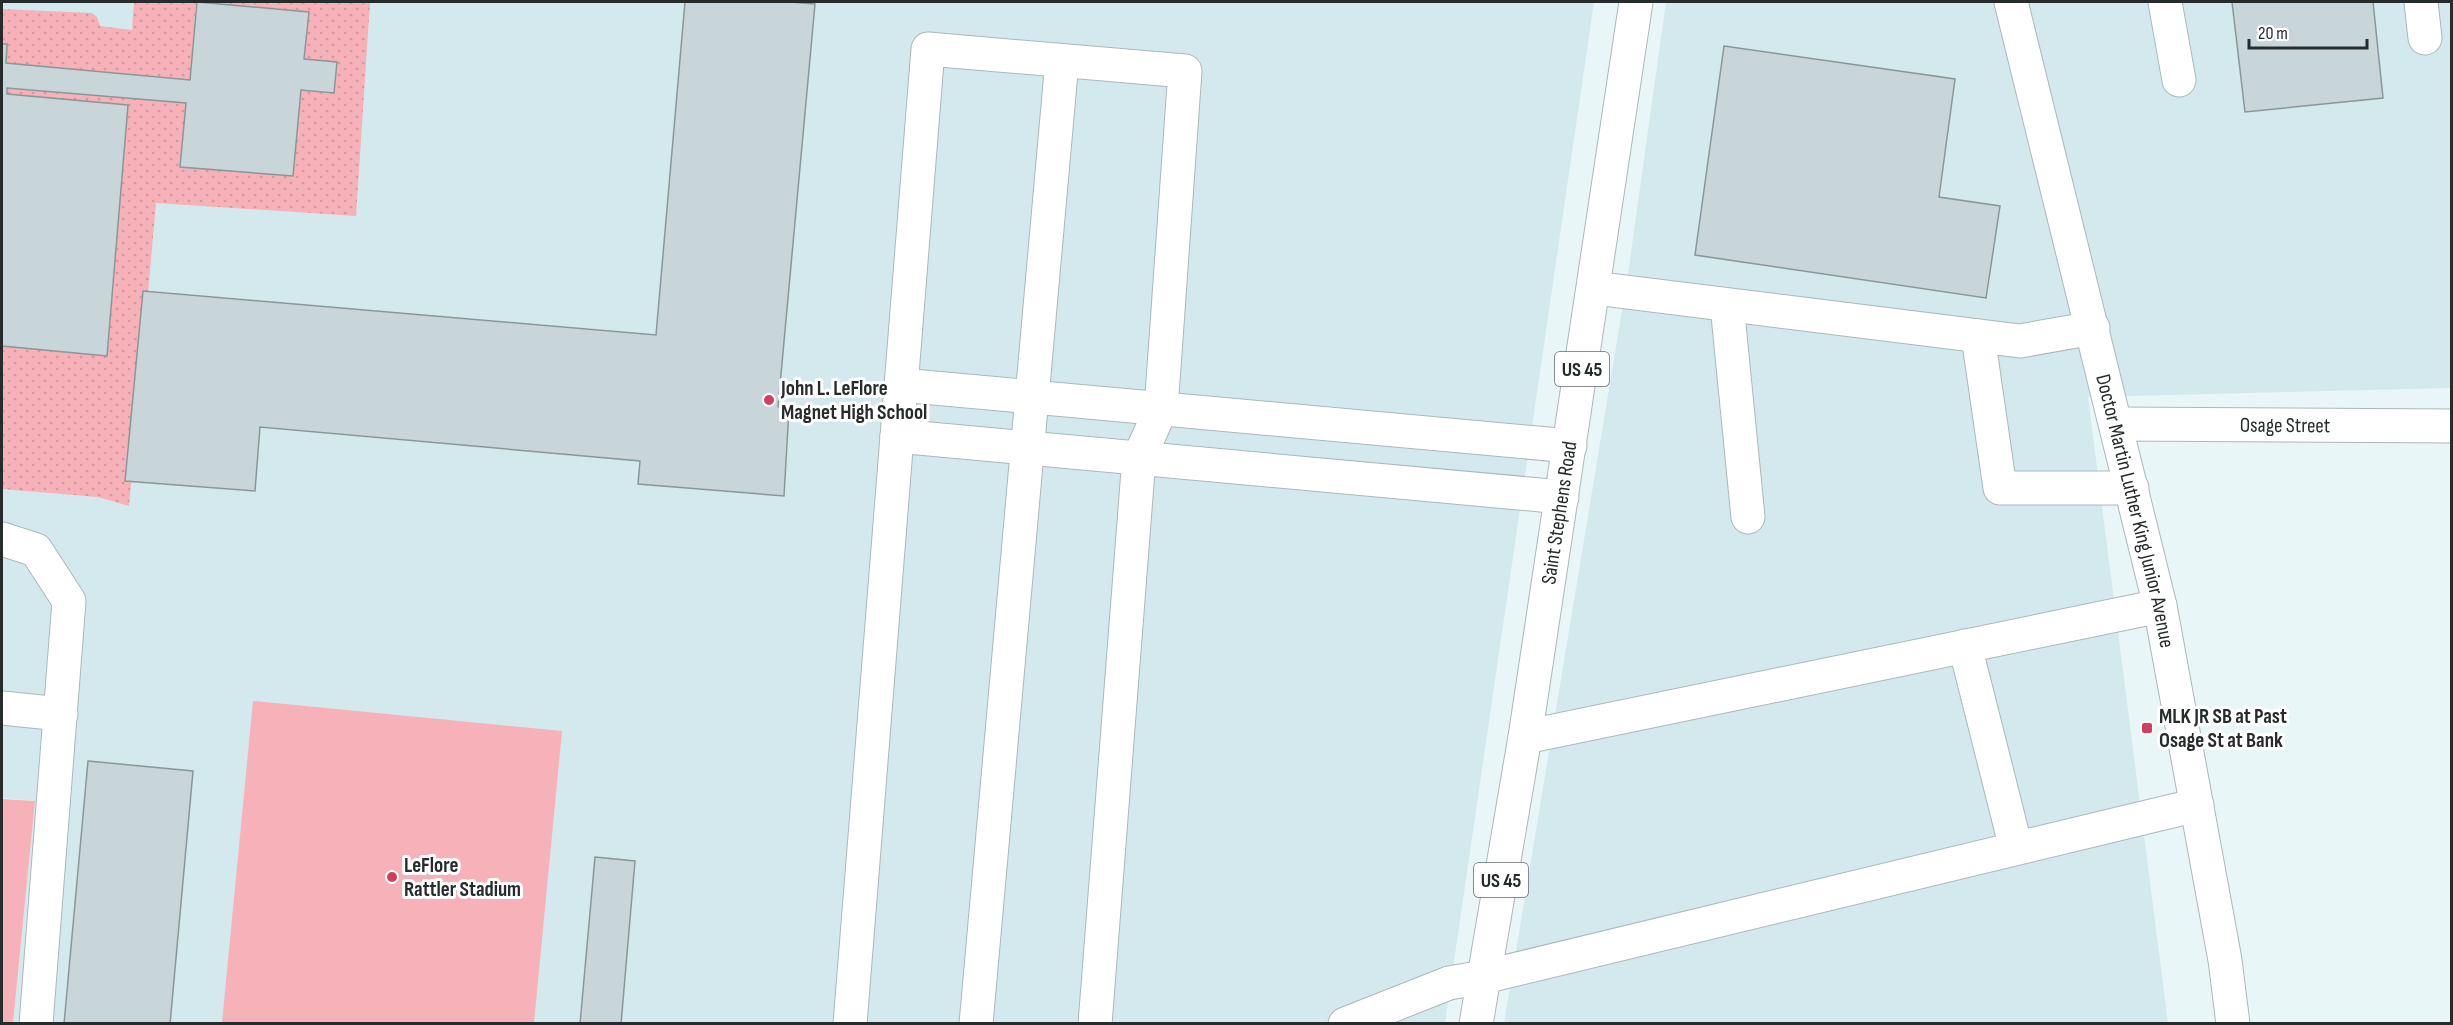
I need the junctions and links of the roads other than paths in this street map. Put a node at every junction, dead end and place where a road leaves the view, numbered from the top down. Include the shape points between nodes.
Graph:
1 (1636, 2) edge
2 (2011, 2) edge
3 (2165, 2) edge
4 (2421, 2) edge
5 (2425, 38) dead end
6 (1062, 61) junction
7 (2179, 80) dead end
8 (1594, 288) junction
9 (1727, 305) junction
10 (2092, 328) junction
11 (1978, 336) junction
12 (901, 385) junction
13 (1032, 397) junction
14 (1161, 409) junction
15 (2117, 424) junction
16 (2451, 426) edge
17 (1378, 429) junction
18 (897, 436) junction
19 (1570, 446) junction
20 (1028, 448) junction
21 (1139, 458) junction
22 (1375, 480) junction
23 (2132, 488) junction
24 (1562, 497) junction
25 (1748, 518) dead end
26 (2, 540) edge
27 (2160, 606) junction
28 (1965, 646) junction
29 (2, 708) edge
30 (61, 714) junction
31 (1525, 737) junction
32 (2196, 805) junction
33 (2016, 848) junction
34 (1484, 977) junction
35 (36, 1023) edge
36 (849, 1023) edge
37 (976, 1023) edge
38 (1095, 1023) edge
39 (1345, 1023) edge
40 (1476, 1023) edge
41 (2232, 1023) edge

1 - 8 main road, Saint Stephens Road / US 45
2 - 10 main road, Doctor Martin Luther King Junior Avenue
3 - 7 main road
4 - 5 main road
6 - 12 main road via 928,49
6 - 13 main road
6 - 14 main road via 1185,71
8 - 9 main road
8 - 19 main road, Saint Stephens Road / US 45
9 - 11 main road
9 - 25 main road
10 - 11 main road via 2020,341
10 - 15 main road, Doctor Martin Luther King Junior Avenue
11 - 23 main road via 2000,488
12 - 13 main road
12 - 18 main road
13 - 14 main road
13 - 20 main road
14 - 17 main road
14 - 21 main road
15 - 16 main road, Osage Street
15 - 23 main road, Doctor Martin Luther King Junior Avenue
17 - 19 main road
17 - 22 main road
18 - 20 main road
18 - 36 main road
19 - 24 main road, Saint Stephens Road / US 45
20 - 21 main road
20 - 37 main road
21 - 22 main road
21 - 38 main road
22 - 24 main road
23 - 27 main road, Doctor Martin Luther King Junior Avenue
24 - 31 main road, Saint Stephens Road / US 45
26 - 30 main road via 36,550 69,602
27 - 28 main road
27 - 32 main road, Doctor Martin Luther King Junior Avenue
28 - 31 main road
28 - 33 main road
29 - 30 main road
30 - 35 main road
31 - 34 main road, Saint Stephens Road / US 45
32 - 33 main road
32 - 41 main road, Doctor Martin Luther King Junior Avenue via 2225,960
33 - 34 main road
34 - 39 main road via 1449,983
34 - 40 main road, Saint Stephens Road / US 45

